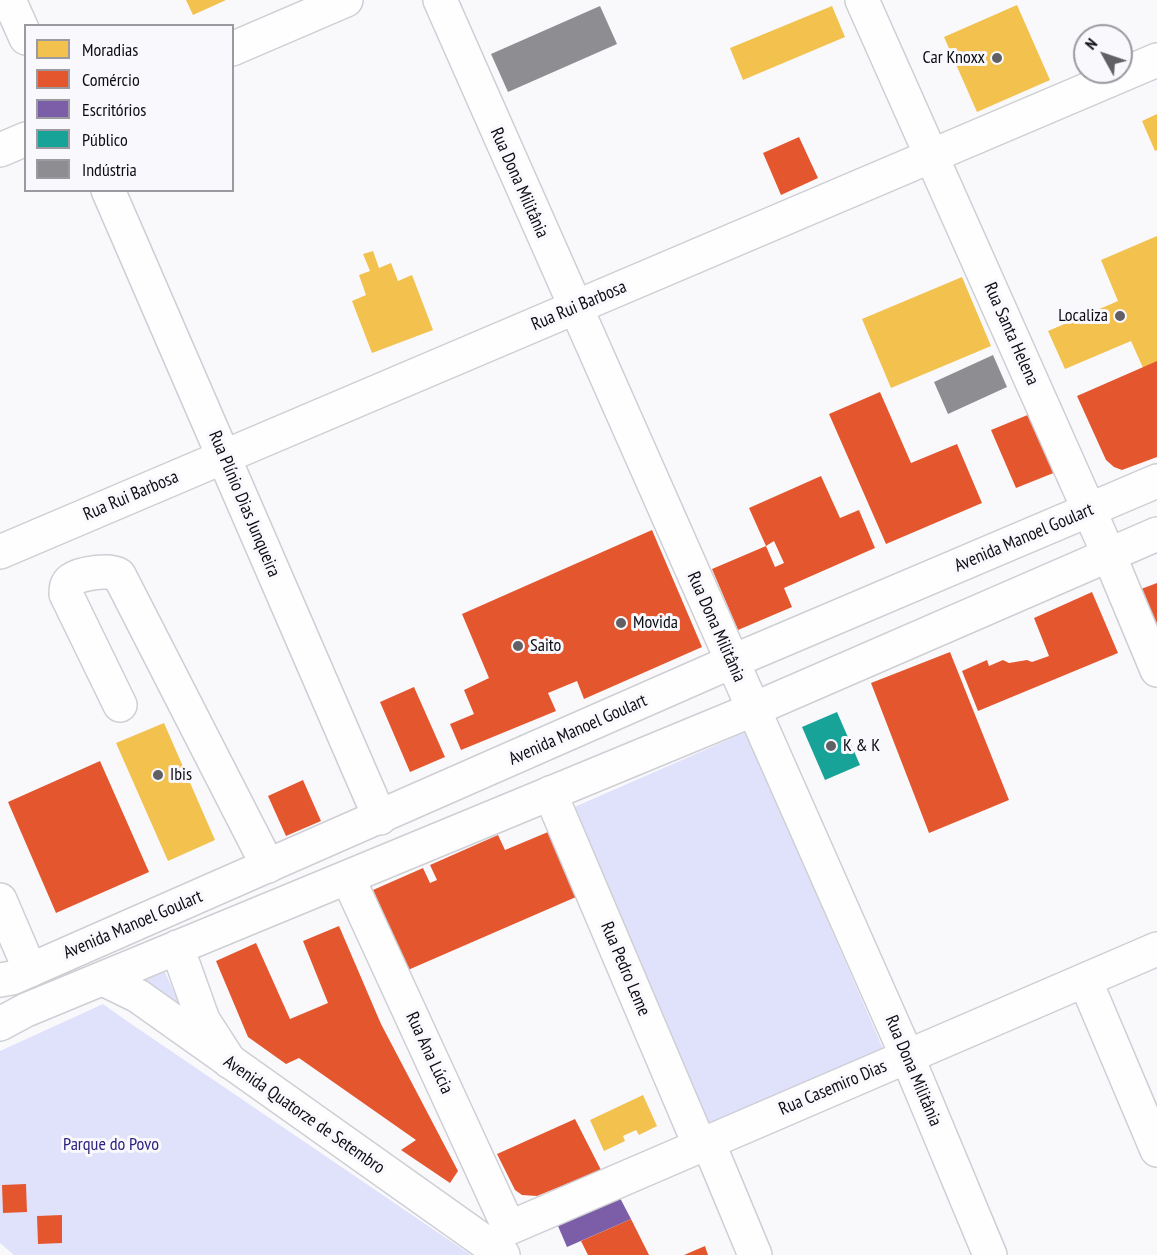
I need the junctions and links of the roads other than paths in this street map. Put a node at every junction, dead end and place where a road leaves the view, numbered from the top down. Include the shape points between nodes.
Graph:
1 (9, 0) edge
2 (346, 0) edge
3 (440, 0) edge
4 (862, 0) edge
5 (24, 34) edge
6 (234, 48) edge
7 (1157, 60) edge
8 (24, 140) edge
9 (0, 150) edge
10 (932, 154) junction
11 (109, 192) edge
12 (574, 308) junction
13 (223, 457) junction
14 (1157, 481) edge
15 (1089, 510) junction
16 (1157, 534) edge
17 (0, 552) edge
18 (1109, 555) junction
19 (731, 662) junction
20 (1157, 670) edge
21 (120, 705) dead end
22 (752, 710) junction
23 (550, 793) junction
24 (380, 818) junction
25 (268, 866) junction
26 (348, 878) junction
27 (0, 900) edge
28 (177, 947) junction
29 (1157, 949) edge
30 (29, 969) edge
31 (103, 979) junction
32 (1085, 980) junction
33 (0, 1024) edge
34 (907, 1056) junction
35 (230, 1062) junction
36 (704, 1144) junction
37 (1157, 1150) edge
38 (502, 1244) edge
39 (755, 1255) edge
40 (990, 1255) edge

1 - 5 street
2 - 6 street
3 - 12 street, Rua Dona Militânia
4 - 10 street, Rua Santa Helena
7 - 10 street, Rua Rui Barbosa
8 - 9 street
10 - 12 street, Rua Rui Barbosa
10 - 15 street, Rua Santa Helena
11 - 13 street, Rua Plínio Dias Junqueira
12 - 13 street, Rua Rui Barbosa
12 - 19 street, Rua Dona Militânia
13 - 17 street, Rua Rui Barbosa
13 - 24 street, Rua Plínio Dias Junqueira
14 - 15 street, Avenida Manoel Goulart
15 - 18 street, Rua Santa Helena
15 - 19 street, Avenida Manoel Goulart
16 - 18 street, Avenida Manoel Goulart
18 - 20 street, Rua Santa Helena
18 - 22 street, Avenida Manoel Goulart
19 - 22 street, Rua Dona Militânia
19 - 24 street, Avenida Manoel Goulart
21 - 25 street via 66,594 72,579 107,570 119,575
22 - 23 street, Avenida Manoel Goulart
22 - 34 street, Rua Dona Militânia
23 - 26 street, Avenida Manoel Goulart
23 - 36 street, Rua Pedro Leme
24 - 25 street, Avenida Manoel Goulart
25 - 30 street, Avenida Manoel Goulart
26 - 28 street, Avenida Manoel Goulart
26 - 38 street, Rua Ana Lúcia
27 - 30 street
28 - 31 street, Avenida Manoel Goulart
28 - 35 street via 203,1020
29 - 32 street, Rua Casemiro Dias
30 - 31 street, Avenida Quatorze de Setembro
31 - 33 street, Avenida Manoel Goulart
31 - 35 street, Avenida Quatorze de Setembro via 138,996
32 - 34 street, Rua Casemiro Dias
32 - 37 street
34 - 36 street, Rua Casemiro Dias
34 - 40 street, Rua Dona Militânia
35 - 38 street, Avenida Quatorze de Setembro
36 - 38 street, Rua Casemiro Dias
36 - 39 street, Rua Pedro Leme

